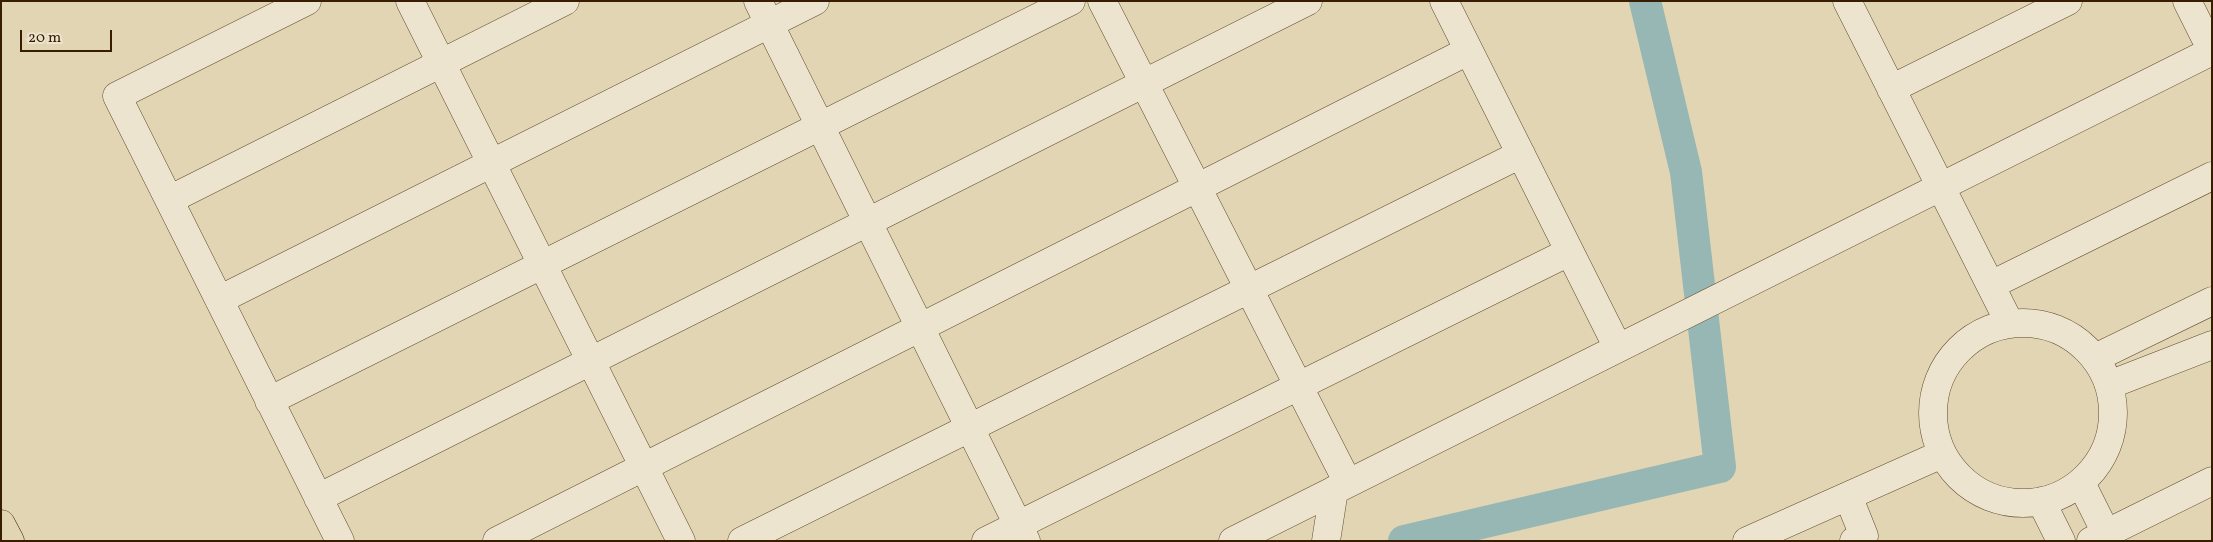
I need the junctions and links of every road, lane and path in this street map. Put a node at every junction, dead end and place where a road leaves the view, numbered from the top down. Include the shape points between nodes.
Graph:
1 (307, 1) edge
2 (410, 1) edge
3 (565, 1) edge
4 (815, 1) edge
5 (1071, 1) edge
6 (1102, 1) edge
7 (1308, 1) edge
8 (1444, 1) edge
9 (1846, 1) edge
10 (2068, 1) edge
11 (2187, 1) edge
12 (764, 13) edge
13 (1468, 51) junction
14 (2212, 51) edge
15 (441, 64) junction
16 (1144, 83) junction
17 (1891, 90) junction
18 (820, 126) junction
19 (1521, 154) junction
20 (491, 164) junction
21 (2212, 176) edge
22 (1941, 186) junction
23 (1197, 187) junction
24 (169, 200) junction
25 (868, 222) junction
26 (1569, 252) junction
27 (542, 265) junction
28 (1991, 285) junction
29 (1249, 289) junction
30 (219, 300) junction
31 (2212, 301) edge
32 (2010, 324) junction
33 (920, 327) junction
34 (2212, 345) edge
35 (1618, 348) junction
36 (2094, 358) junction
37 (591, 361) junction
38 (2109, 385) junction
39 (1298, 386) junction
40 (270, 401) junction
41 (970, 427) junction
42 (1942, 454) junction
43 (644, 467) junction
44 (2212, 481) edge
45 (2081, 483) junction
46 (1341, 487) junction
47 (1848, 496) junction
48 (318, 498) junction
49 (2041, 501) junction
50 (1, 524) edge
51 (1022, 533) edge
52 (2102, 538) edge
53 (10, 541) edge
54 (340, 541) edge
55 (497, 541) edge
56 (681, 541) edge
57 (742, 541) edge
58 (986, 541) edge
59 (1233, 541) edge
60 (1326, 541) edge
61 (1747, 541) edge
62 (1854, 541) edge
63 (2061, 541) edge

1 - 24 lane via 117,96
2 - 15 lane
3 - 15 lane
4 - 12 lane
5 - 18 lane
6 - 16 lane
7 - 16 lane
8 - 13 lane
9 - 17 lane
10 - 17 lane
11 - 14 lane
12 - 18 lane
12 - 20 lane
13 - 19 lane
13 - 23 lane
14 - 22 lane
15 - 20 lane
15 - 24 lane
16 - 23 lane
16 - 25 lane
17 - 22 lane
18 - 25 lane
18 - 27 lane
19 - 26 lane
19 - 29 lane
20 - 27 lane
20 - 30 lane
21 - 28 lane
22 - 28 lane
22 - 35 lane
23 - 29 lane
23 - 33 lane
24 - 30 lane
25 - 33 lane
25 - 37 lane
26 - 35 lane
26 - 39 lane
27 - 37 lane
27 - 40 lane
28 - 32 lane
29 - 39 lane
29 - 41 lane
30 - 40 lane
31 - 36 lane
32 - 36 lane via 2042,325 2071,337
32 - 42 lane via 1983,332 1960,349 1943,372 1934,398 1934,427
33 - 41 lane
33 - 43 lane
34 - 38 lane
35 - 46 lane
36 - 38 lane
37 - 43 lane
37 - 48 lane
38 - 45 lane via 2114,412 2110,438 2099,463
39 - 46 lane
39 - 51 lane
40 - 48 lane
41 - 51 lane
41 - 57 lane
42 - 47 lane
42 - 49 lane via 1960,478 1984,494 2012,502
43 - 55 lane
43 - 56 lane
44 - 52 lane
45 - 49 lane via 2063,495
45 - 52 lane
46 - 59 lane
46 - 60 lane
47 - 61 lane
47 - 62 lane via 1864,536
48 - 54 lane
49 - 63 lane
50 - 53 main road
51 - 58 lane

